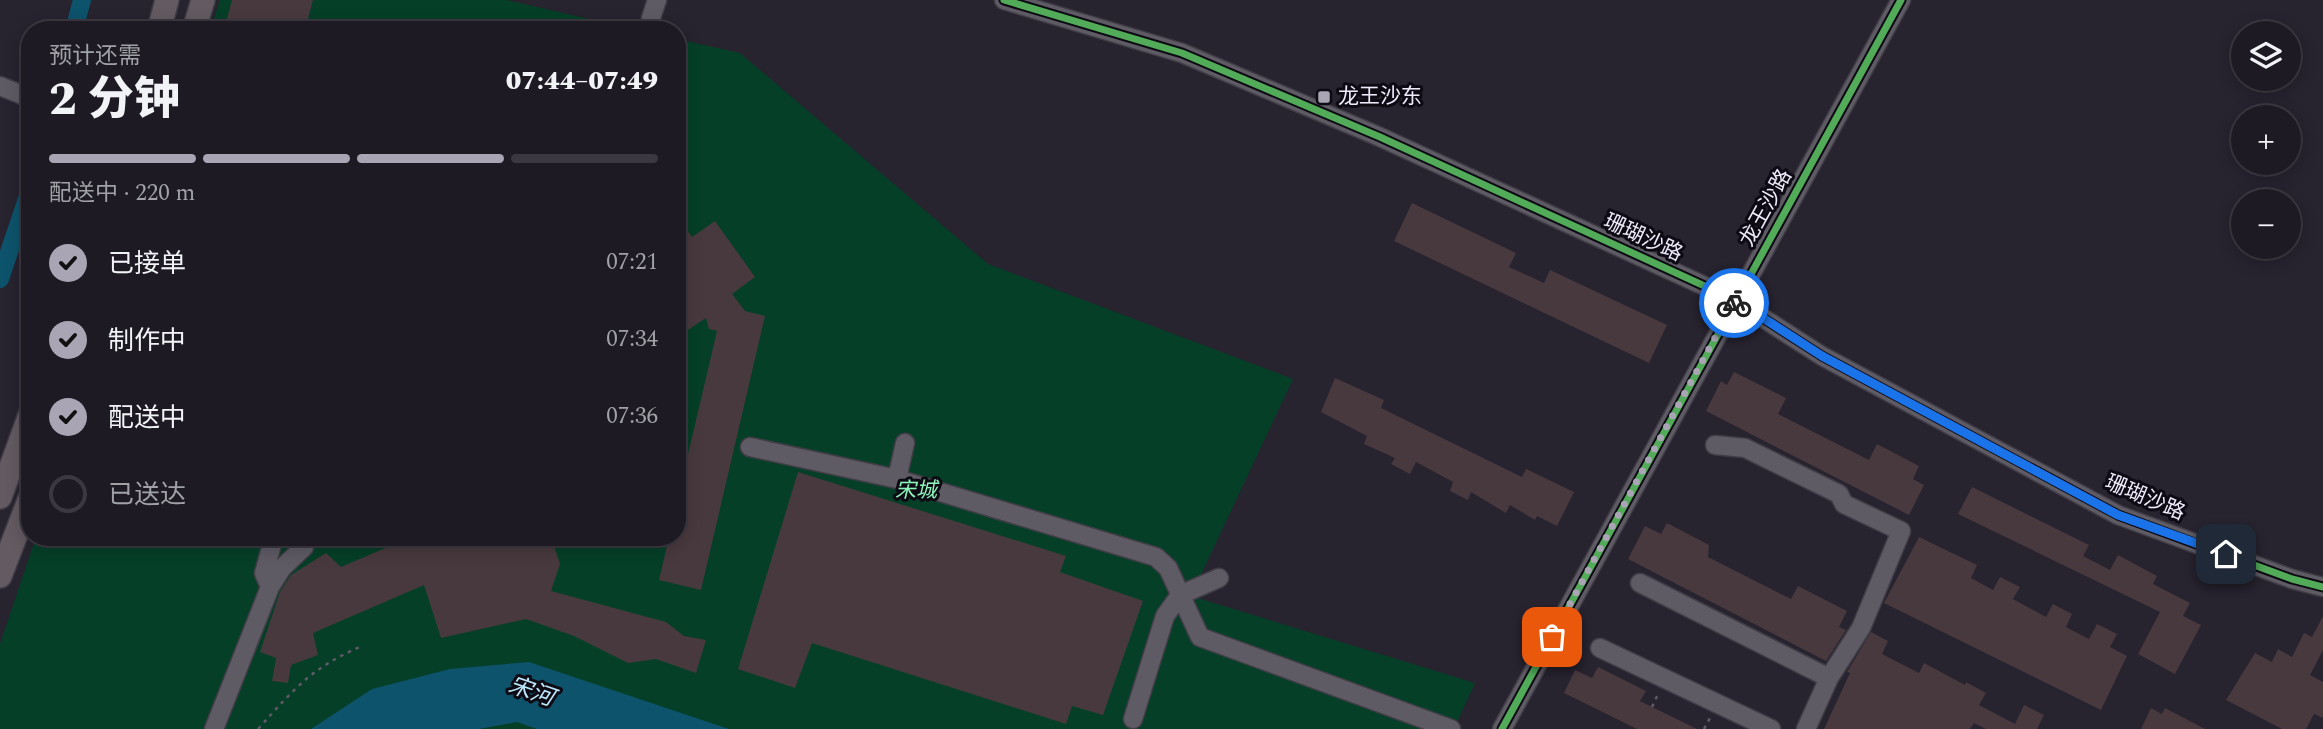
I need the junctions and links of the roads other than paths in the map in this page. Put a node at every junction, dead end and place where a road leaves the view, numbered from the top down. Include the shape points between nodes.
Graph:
1 (167, 0) edge
2 (203, 0) edge
3 (657, 0) edge
4 (1004, 0) edge
5 (1901, 0) edge
6 (651, 18) dead end
7 (161, 21) edge
8 (197, 21) edge
9 (0, 86) edge
10 (21, 95) edge
11 (1735, 300) junction
12 (21, 440) edge
13 (905, 443) dead end
14 (1715, 445) dead end
15 (750, 447) dead end
16 (897, 479) junction
17 (0, 497) edge
18 (21, 521) edge
19 (272, 546) edge
20 (304, 546) edge
21 (0, 576) edge
22 (1219, 578) dead end
23 (1640, 583) dead end
24 (270, 587) junction
25 (2323, 587) edge
26 (1180, 594) junction
27 (1600, 648) dead end
28 (1829, 678) junction
29 (1133, 719) dead end
30 (214, 729) edge
31 (1451, 729) edge
32 (1502, 729) edge
33 (1771, 729) edge
34 (1806, 729) edge

1 - 7 main road
2 - 8 main road
3 - 6 street
4 - 11 street, 珊瑚沙路 via 1182,53 1380,137
5 - 11 street, 龙王沙路
9 - 10 street
11 - 25 street, 珊瑚沙路 via 1834,362 2118,515
11 - 32 street, 龙王沙路
12 - 17 main road
13 - 16 street
14 - 28 street via 1745,448 1902,531 1861,628
15 - 16 street
16 - 26 street via 1156,557 1168,568
18 - 21 main road
19 - 24 street via 264,573
20 - 24 street
22 - 26 street
23 - 28 street
24 - 30 street
26 - 29 street via 1165,616
26 - 31 street via 1200,637
27 - 33 street
28 - 34 street

